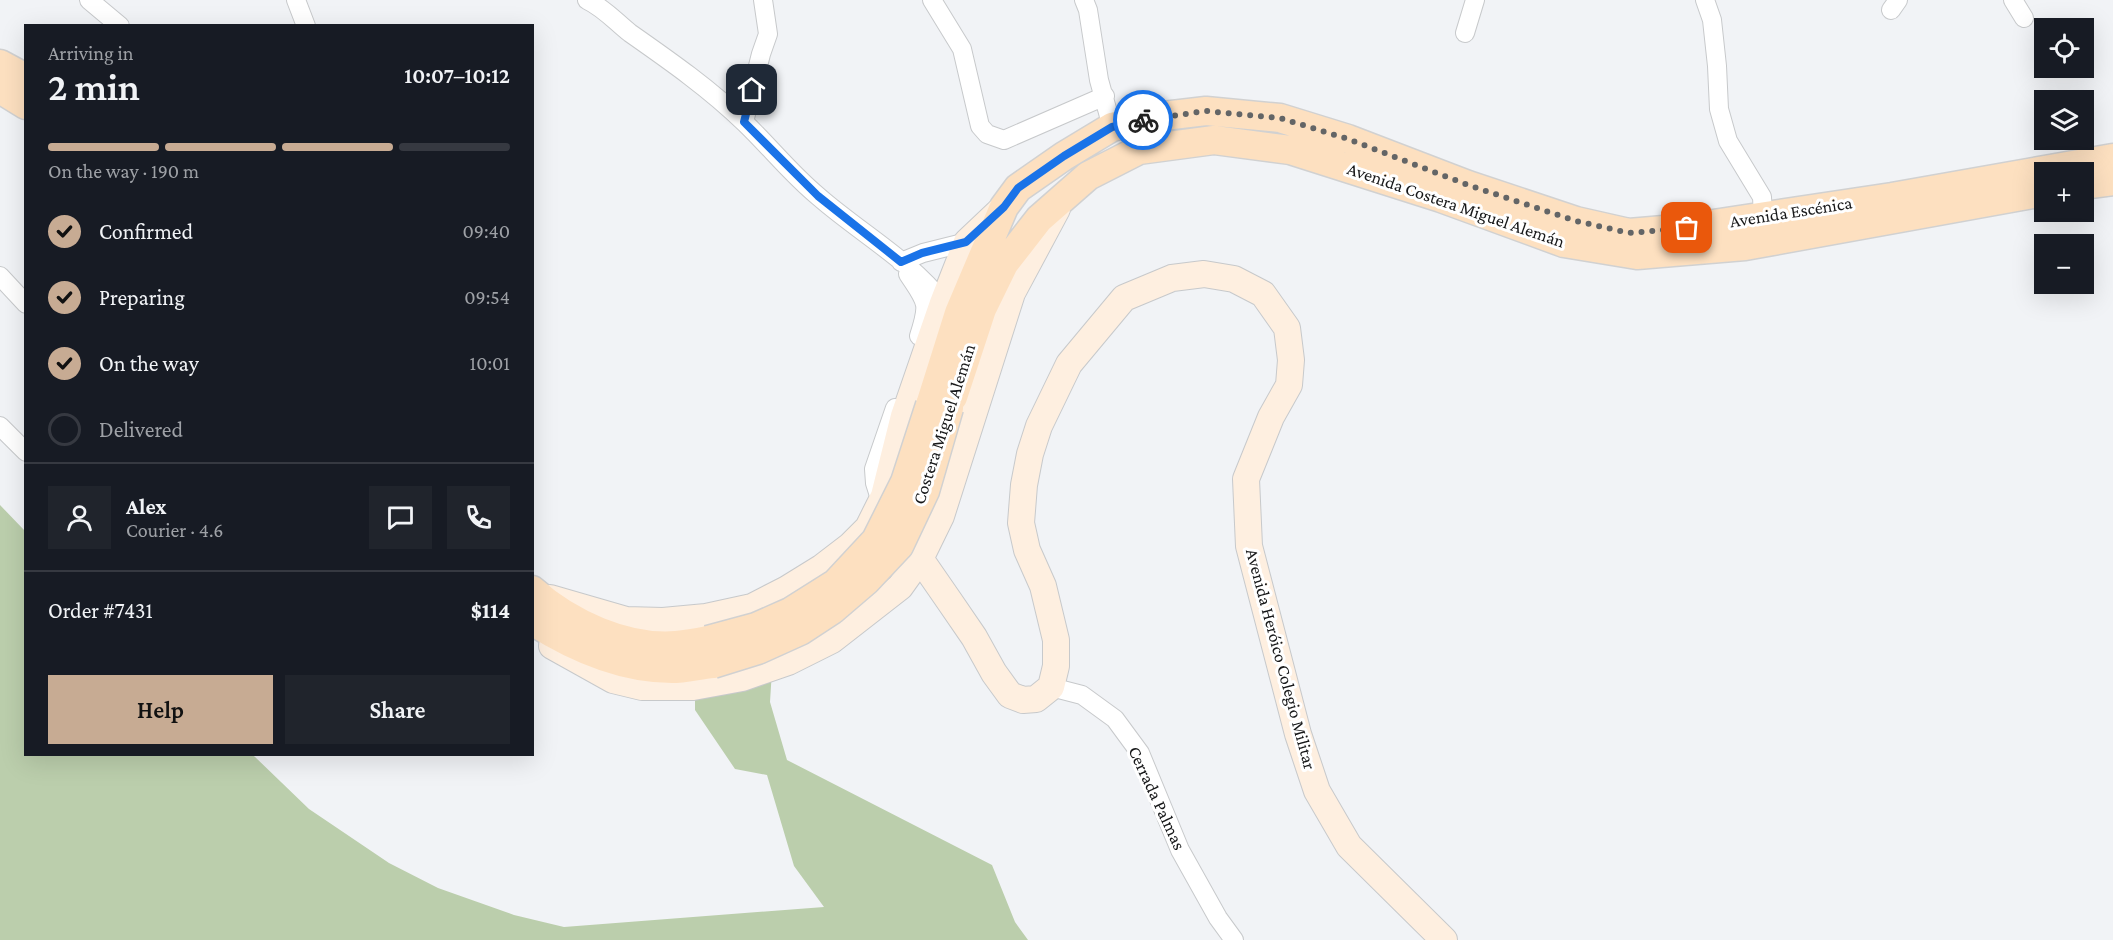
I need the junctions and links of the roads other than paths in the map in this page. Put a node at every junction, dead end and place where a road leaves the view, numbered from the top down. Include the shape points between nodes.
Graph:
1 (89, 0) edge
2 (296, 0) edge
3 (587, 0) edge
4 (763, 0) edge
5 (932, 0) edge
6 (1084, 0) edge
7 (1475, 0) edge
8 (1705, 0) edge
9 (2013, 0) edge
10 (2024, 18) dead end
11 (118, 24) edge
12 (305, 24) edge
13 (1465, 33) dead end
14 (0, 64) edge
15 (24, 77) edge
16 (0, 89) edge
17 (1105, 96) junction
18 (24, 104) edge
19 (744, 122) junction
20 (1112, 127) junction
21 (1064, 156) joint
22 (2113, 158) edge
23 (1088, 176) joint
24 (2113, 181) edge
25 (2094, 184) edge
26 (2034, 194) edge
27 (1062, 199) junction
28 (1004, 207) junction
29 (1763, 216) junction
30 (966, 242) junction
31 (901, 262) junction
32 (0, 276) edge
33 (24, 302) edge
34 (943, 303) junction
35 (940, 406) junction
36 (0, 426) edge
37 (24, 450) edge
38 (881, 503) junction
39 (920, 558) junction
40 (534, 592) edge
41 (534, 625) edge
42 (534, 626) edge
43 (711, 652) junction
44 (1051, 687) junction
45 (1234, 940) edge
46 (1444, 940) edge

1 - 11 street
2 - 12 street
3 - 19 street via 698,81
4 - 19 street via 768,34
5 - 17 street via 962,50 980,126 987,134 1004,140
6 - 17 street
7 - 13 street
8 - 29 street via 1712,20 1718,66 1719,109 1728,141 1762,197
9 - 10 street
14 - 15 main road
16 - 18 main road
17 - 20 street
19 - 31 street via 818,196
20 - 21 main road, Avenida Escénica
20 - 29 main road, Avenida Escénica via 1206,111 1280,118 1576,221 1629,233
21 - 28 main road, Costera Miguel Alemán via 1018,188
22 - 29 main road, Avenida Escénica
23 - 26 main road, Avenida Costera Miguel Alemán via 1139,150 1214,140 1290,150 1441,198 1564,243 1637,255 1745,246
23 - 27 main road, Costera Miguel Alemán
24 - 25 main road
27 - 35 main road, Costera Miguel Alemán via 1039,219 1004,264
27 - 39 main road via 1012,293 945,507
28 - 30 main road
28 - 35 main road, Costera Miguel Alemán via 958,313
30 - 31 street
30 - 34 main road
31 - 34 street via 928,283
31 - 38 street via 926,302 925,316 874,469
32 - 33 street
34 - 38 main road via 904,416
35 - 43 main road, Costera Miguel Alemán, bridge via 925,491 899,546 867,580 800,631 758,650
36 - 37 street
38 - 39 main road
38 - 40 main road via 868,528 851,545 821,568 752,607 706,617 626,620
39 - 42 main road via 900,587 832,640 788,662 742,678 693,687 642,687 613,680 551,646
39 - 44 main road via 1010,695 1035,699
40 - 43 main road, Costera Miguel Alemán via 576,621 605,634
41 - 43 main road, Costera Miguel Alemán via 593,654 628,664 672,669
44 - 45 street, Cerrada Palmas via 1082,695 1115,719 1140,753 1180,850
44 - 46 main road, Avenida Heróico Colegio Militar via 1056,640 1043,586 1027,550 1021,523 1030,454 1055,390 1070,364 1124,298 1172,278 1204,274 1233,279 1263,294 1287,328 1289,385 1271,417 1246,479 1249,546 1298,734 1317,791 1349,846

